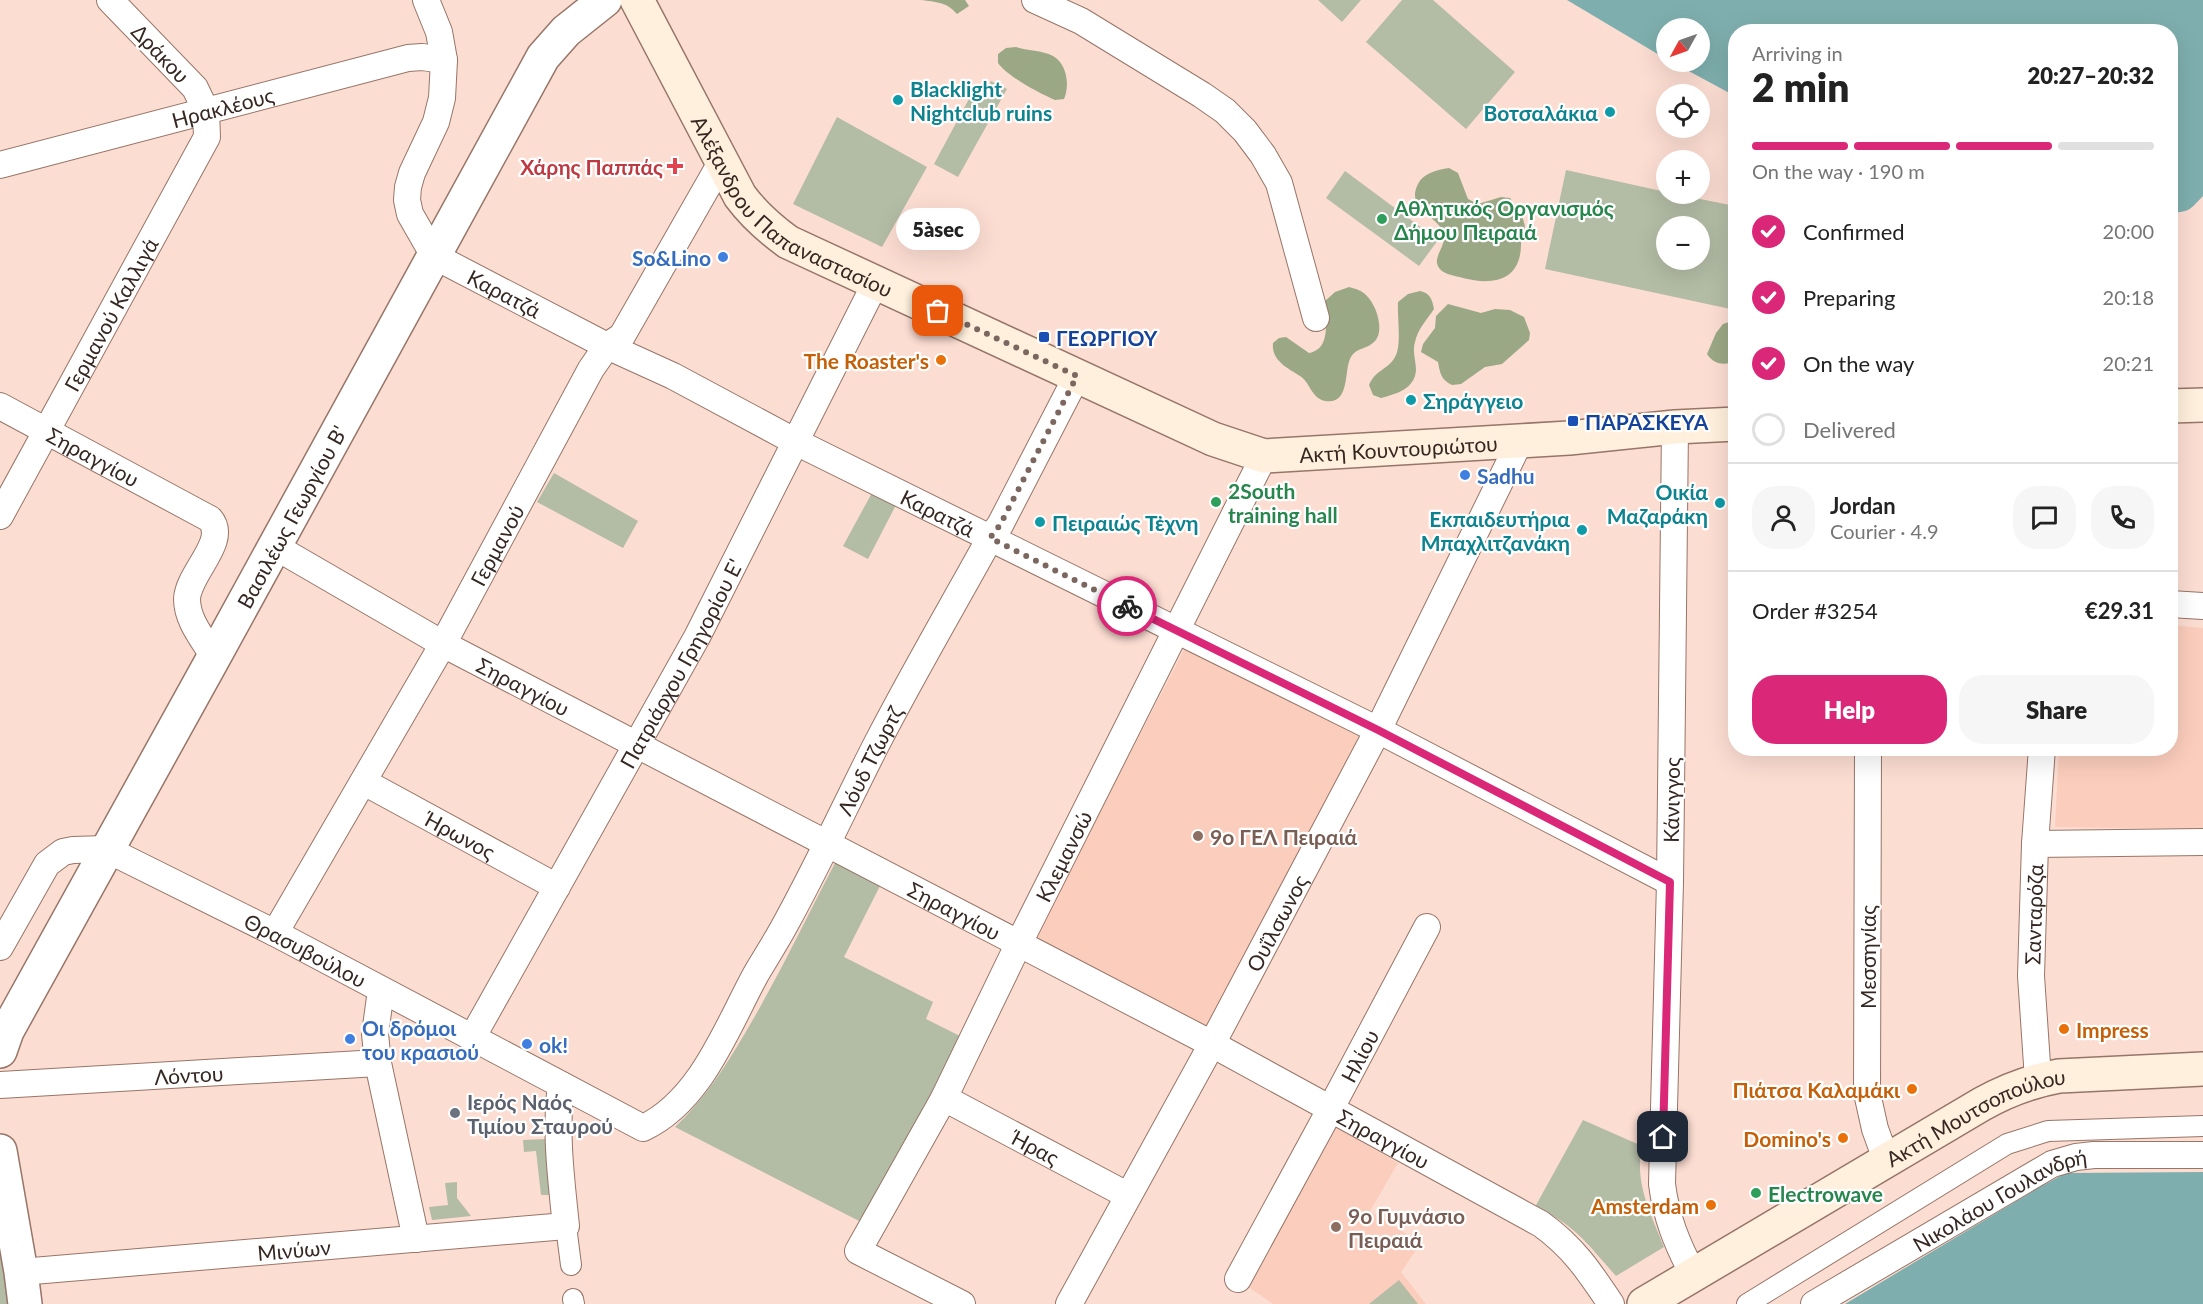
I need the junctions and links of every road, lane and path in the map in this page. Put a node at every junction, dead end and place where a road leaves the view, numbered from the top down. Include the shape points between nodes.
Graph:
1 (110, 0) edge
2 (426, 0) edge
3 (605, 0) edge
4 (637, 0) edge
5 (1035, 0) edge
6 (444, 60) junction
7 (206, 111) junction
8 (722, 161) junction
9 (0, 165) edge
10 (434, 256) junction
11 (876, 282) junction
12 (1316, 318) dead end
13 (607, 346) junction
14 (1077, 376) junction
15 (2203, 405) edge
16 (0, 406) edge
17 (2178, 406) edge
18 (1728, 424) edge
19 (1675, 427) junction
20 (47, 431) junction
21 (1520, 441) junction
22 (796, 442) junction
23 (1264, 456) junction
24 (0, 516) edge
25 (990, 538) junction
26 (274, 546) junction
27 (2178, 604) edge
28 (2203, 606) edge
29 (1177, 631) junction
30 (443, 644) junction
31 (214, 657) junction
32 (1378, 730) junction
33 (637, 743) junction
34 (1868, 756) edge
35 (2042, 756) edge
36 (364, 782) junction
37 (2203, 842) edge
38 (827, 843) junction
39 (2036, 844) junction
40 (106, 849) junction
41 (1670, 882) junction
42 (557, 887) junction
43 (1427, 927) dead end
44 (275, 933) junction
45 (1019, 943) junction
46 (0, 947) edge
47 (381, 990) junction
48 (472, 1038) junction
49 (1212, 1044) junction
50 (0, 1051) edge
51 (378, 1064) junction
52 (2203, 1069) edge
53 (2038, 1079) junction
54 (0, 1085) edge
55 (561, 1085) junction
56 (944, 1098) junction
57 (1331, 1108) junction
58 (2203, 1126) edge
59 (643, 1128) joint
60 (0, 1151) edge
61 (2203, 1155) edge
62 (1887, 1161) junction
63 (1127, 1195) junction
64 (566, 1226) junction
65 (416, 1239) junction
66 (571, 1265) dead end
67 (1693, 1274) junction
68 (1238, 1279) dead end
69 (23, 1288) edge
70 (962, 1304) edge
71 (1068, 1304) edge
72 (1611, 1304) edge
73 (1644, 1304) edge
74 (1747, 1304) edge
75 (1814, 1304) edge

1 - 7 street, Δράκου via 189,81
2 - 6 street via 440,32
3 - 10 street, Βασιλέως Γεωργίου Β' via 566,31 543,57
4 - 8 main road, Αλέξανδρου Παπαναστασίου
5 - 12 street via 1082,21 1202,95 1245,131 1279,183
6 - 7 street, Ηρακλέους via 408,58
6 - 10 street via 440,110 412,173 407,200 410,214
7 - 9 street, Ηρακλέους
7 - 20 street, Γερμανού Καλλιγά via 208,128 203,145
8 - 11 main road, Αλέξανδρου Παπαναστασίου via 740,196 768,228 788,242
8 - 13 street, Γερμανού via 622,336
10 - 13 street, Καρατζά
10 - 26 street, Βασιλέως Γεωργίου Β'
11 - 14 main road, Αλέξανδρου Παπαναστασίου
11 - 22 street, Πατριάρχου Γρηγορίου Ε'
13 - 22 street, Καρατζά via 673,376
13 - 30 street, Γερμανού
14 - 23 main road, Ακτή Κουντουριώτου via 1213,439
14 - 25 street, Λόυδ Τζωρτζ
15 - 17 main road
16 - 20 street, Σηραγγίου
18 - 19 main road, Ακτή Κουντουριώτου
19 - 21 main road, Ακτή Κουντουριώτου
19 - 41 street, Κάνιγγος
20 - 24 street, Γερμανού Καλλιγά
20 - 31 street, Σηραγγίου via 206,515 214,523 215,539 187,596 191,618
21 - 23 main road, Ακτή Κουντουριώτου
21 - 32 street, Ουΐλσωνος
22 - 25 street, Καρατζά
22 - 33 street, Πατριάρχου Γρηγορίου Ε' via 697,636
23 - 29 street, Κλεμανσώ
25 - 29 street, Καρατζά
25 - 38 street, Λόυδ Τζωρτζ via 877,743
26 - 30 street, Σηραγγίου
26 - 31 street, Βασιλέως Γεωργίου Β'
27 - 28 street
29 - 32 street, Καρατζά
29 - 45 street, Κλεμανσώ
30 - 33 street, Σηραγγίου
30 - 36 street, Γερμανού
31 - 40 street, Βασιλέως Γεωργίου Β'
32 - 41 street, Καρατζά
32 - 49 street, Ουΐλσωνος
33 - 38 street, Σηραγγίου
33 - 42 street, Πατριάρχου Γρηγορίου Ε'
34 - 62 street, Μεσσηνίας via 1867,1093
35 - 39 street, Σανταρόζα
36 - 42 street, Ήρωνος
36 - 44 street, Γερμανού
37 - 39 street
38 - 45 street, Σηραγγίου
38 - 59 street, Λόυδ Τζωρτζ via 700,1075 668,1113
39 - 53 street, Σανταρόζα via 2031,976
40 - 44 street, Θρασυβούλου
40 - 46 street, Θρασυβούλου via 73,850 46,864
40 - 50 street, Βασιλέως Γεωργίου Β' via 7,1031
41 - 67 street, Κάνιγγος via 1662,1184 1669,1223
42 - 48 street, Πατριάρχου Γρηγορίου Ε'
43 - 57 street, Ηλίου
44 - 47 street, Θρασυβούλου
45 - 49 street, Σηραγγίου
45 - 56 street, Κλεμανσώ
47 - 48 street, Θρασυβούλου
47 - 51 street via 375,1034
48 - 55 street, Θρασυβούλου
49 - 57 street, Σηραγγίου
49 - 63 street, Ουΐλσωνος
51 - 54 street, Λόντου
51 - 65 street
52 - 53 main road, Ακτή Μουτσοπούλου
53 - 62 main road, Ακτή Μουτσοπούλου via 2013,1087
55 - 59 street, Θρασυβούλου
55 - 64 street via 558,1147
56 - 63 street, Ήρας
56 - 70 street, Κλεμανσώ via 858,1251
57 - 68 street, Ηλίου
57 - 72 street, Σηραγγίου via 1541,1224 1585,1264
58 - 74 street via 2048,1131 2007,1144
60 - 69 street
61 - 75 street, Νικολάου Γουλανδρή via 2094,1155 2052,1164
62 - 67 main road, Ακτή Μουτσοπούλου
63 - 71 street, Ουΐλσωνος
64 - 65 street, Μινύων
64 - 66 street
65 - 69 street, Μινύων
67 - 73 main road, Ακτή Μουτσοπούλου

